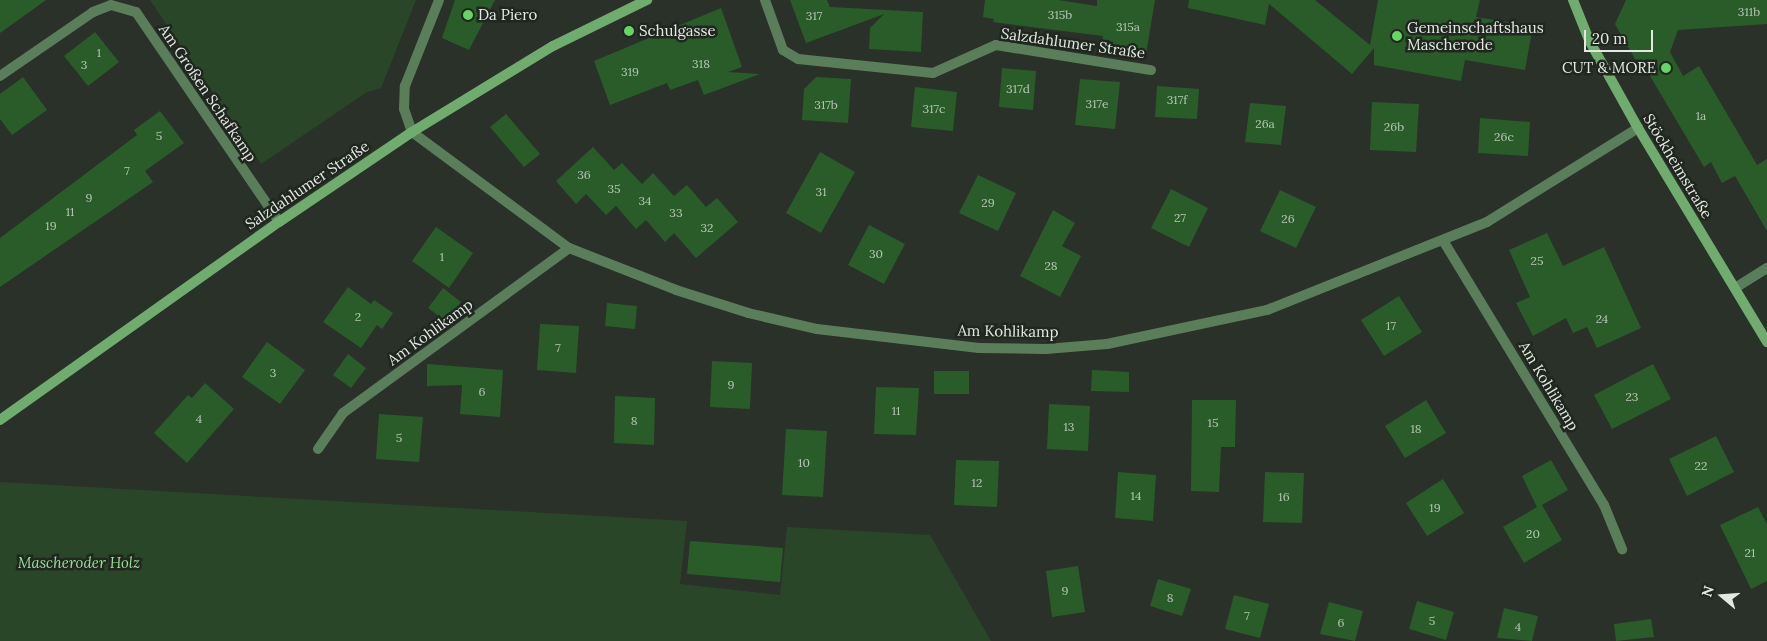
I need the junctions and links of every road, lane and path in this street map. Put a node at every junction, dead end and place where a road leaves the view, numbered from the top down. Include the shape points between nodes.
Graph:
1 (439, 0) edge
2 (647, 0) edge
3 (765, 0) edge
4 (1573, 0) edge
5 (1151, 70) dead end
6 (0, 76) edge
7 (1638, 128) junction
8 (412, 132) junction
9 (279, 222) junction
10 (1444, 242) junction
11 (569, 248) junction
12 (1767, 268) edge
13 (1735, 288) junction
14 (1767, 342) edge
15 (0, 420) edge
16 (318, 449) dead end
17 (1622, 548) dead end

1 - 8 street via 405,86 404,109
2 - 8 main road, Salzdahlumer Straße via 560,41
3 - 5 street, Salzdahlumer Straße via 783,50 798,60 933,73 996,45
4 - 7 main road, Stöckheimstraße via 1589,40
6 - 9 street, Am Großen Schafkamp via 93,12 111,5 136,12
7 - 10 street, Am Kohlikamp via 1487,222
7 - 13 main road, Stöckheimstraße
8 - 9 main road, Salzdahlumer Straße
8 - 11 street, Am Kohlikamp
9 - 15 main road, Salzdahlumer Straße
10 - 11 street, Am Kohlikamp via 1267,310 1106,344 1046,349 979,348 817,329 748,313 676,290
10 - 17 street, Am Kohlikamp via 1604,505
11 - 16 street, Am Kohlikamp via 343,413
12 - 13 street
13 - 14 main road, Stöckheimstraße

